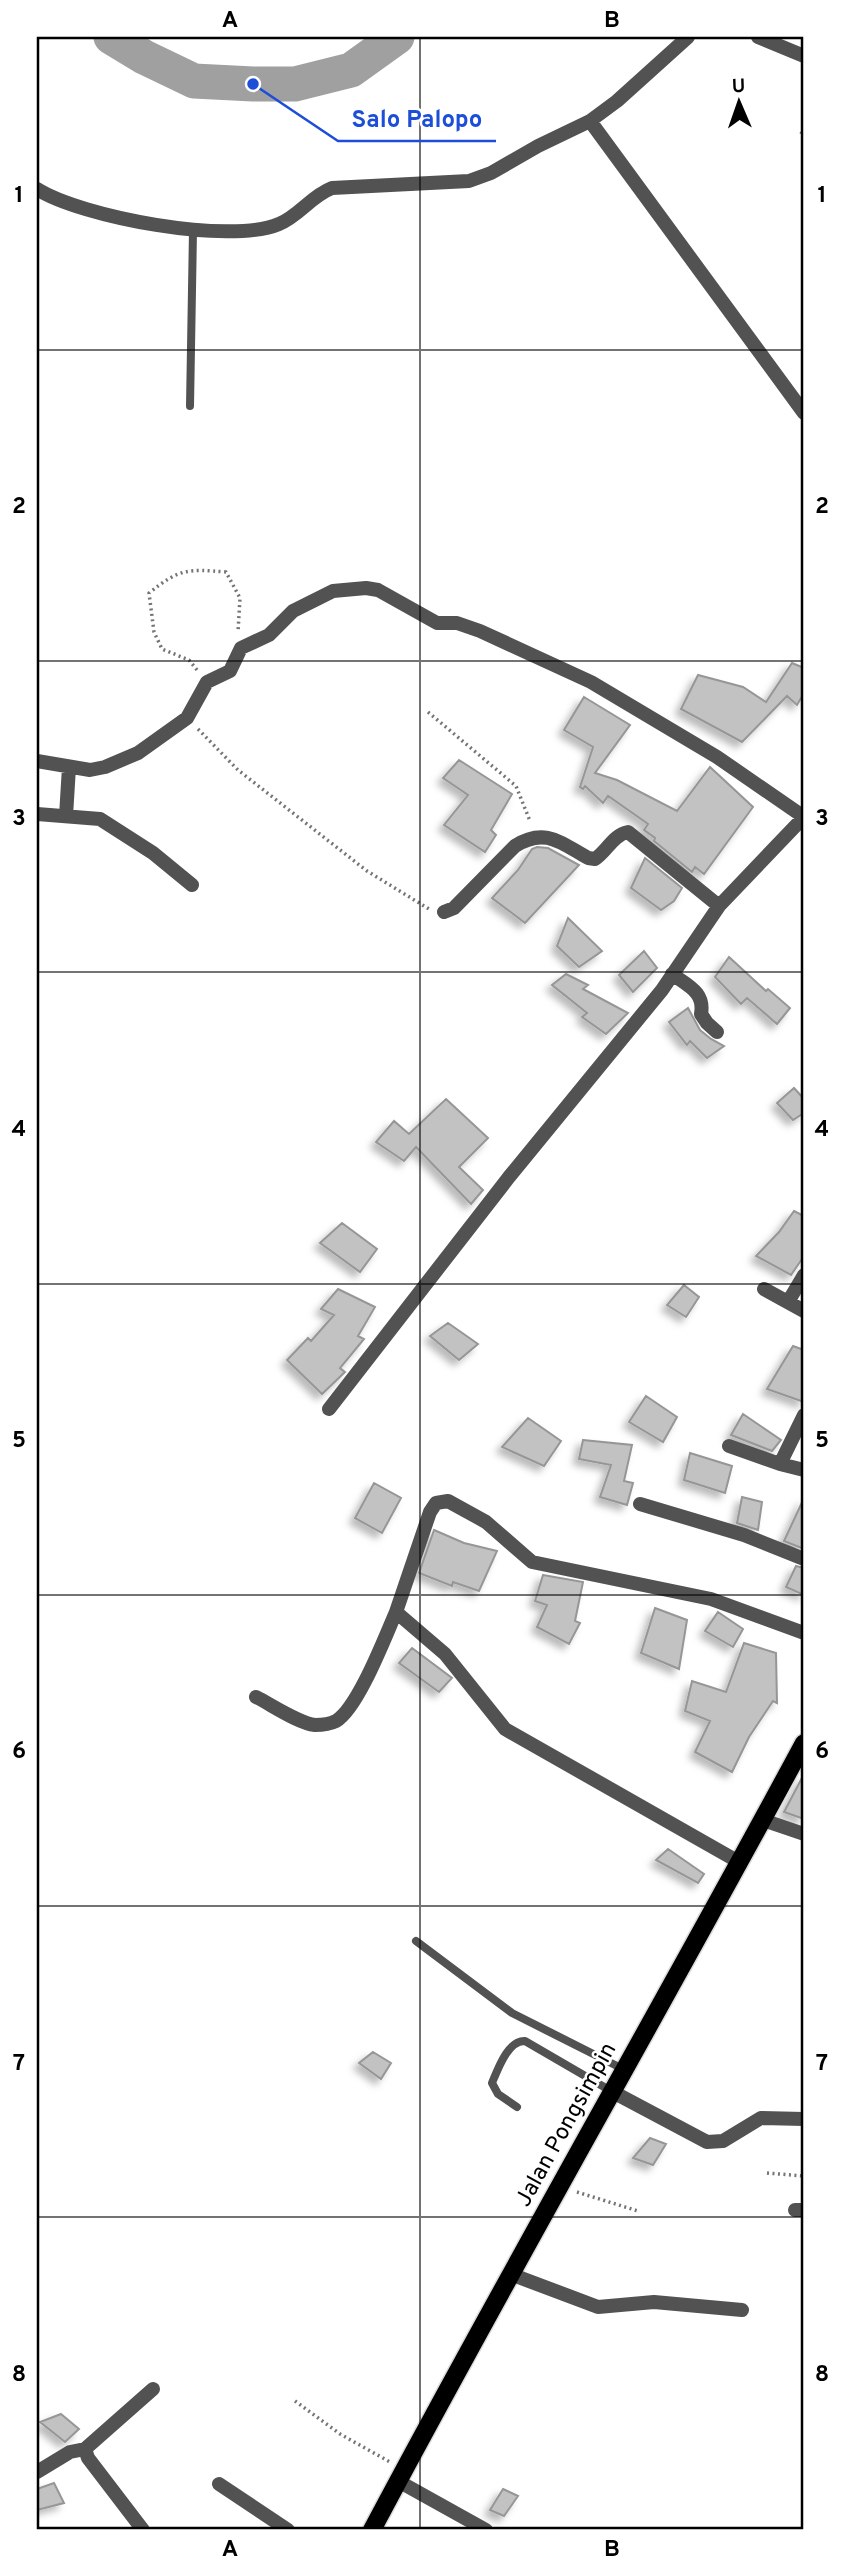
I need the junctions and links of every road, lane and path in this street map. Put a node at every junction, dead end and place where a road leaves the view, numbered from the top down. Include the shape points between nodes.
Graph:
1 (688, 37) edge
2 (758, 37) edge
3 (804, 56) edge
4 (590, 121) junction
5 (804, 128) edge
6 (801, 134) dead end
7 (37, 189) edge
8 (193, 231) junction
9 (190, 406) dead end
10 (804, 413) edge
11 (237, 654) junction
12 (207, 682) junction
13 (428, 712) dead end
14 (187, 718) junction
15 (37, 761) edge
16 (69, 767) junction
17 (37, 814) edge
18 (66, 816) junction
19 (804, 817) edge
20 (536, 836) junction
21 (192, 885) dead end
22 (719, 906) junction
23 (444, 912) joint
24 (672, 974) junction
25 (717, 1032) dead end
26 (804, 1276) edge
27 (764, 1289) dead end
28 (788, 1302) junction
29 (804, 1311) edge
30 (329, 1409) dead end
31 (804, 1415) edge
32 (729, 1446) dead end
33 (780, 1464) junction
34 (804, 1470) edge
35 (640, 1504) dead end
36 (804, 1559) edge
37 (396, 1612) junction
38 (804, 1633) edge
39 (256, 1697) dead end
40 (804, 1743) edge
41 (763, 1820) junction
42 (804, 1834) edge
43 (740, 1862) junction
44 (416, 1941) dead end
45 (623, 2069) junction
46 (611, 2091) junction
47 (517, 2106) dead end
48 (804, 2119) edge
49 (767, 2173) dead end
50 (804, 2176) edge
51 (558, 2186) junction
52 (638, 2211) dead end
53 (513, 2275) junction
54 (741, 2309) dead end
55 (153, 2389) dead end
56 (295, 2402) dead end
57 (85, 2449) junction
58 (37, 2472) edge
59 (401, 2475) junction
60 (219, 2484) dead end
61 (143, 2530) edge
62 (288, 2530) edge
63 (372, 2530) edge
64 (486, 2530) edge

1 - 4 street
2 - 3 street
4 - 8 street via 469,181 332,188 278,225 239,232
4 - 10 street
5 - 6 path
7 - 8 street via 87,211
8 - 9 lane
11 - 12 street via 230,671
11 - 12 path via 240,598 226,572 190,569 149,593 154,632 162,649 189,660
11 - 19 street via 269,635 293,611 324,594 371,588 437,623 457,623 480,631 590,682 717,757
12 - 14 street
13 - 20 path via 516,786
14 - 16 street via 119,762 90,770
14 - 23 path via 238,770 367,871 432,911
15 - 16 street
16 - 18 street
17 - 18 street
18 - 21 street via 100,819
19 - 22 street
20 - 22 street via 556,839 595,859 618,835 628,832
20 - 23 street via 515,846 454,908
22 - 24 street
24 - 25 street via 700,994 701,1014
24 - 30 street
26 - 28 street
27 - 28 street
28 - 29 street
31 - 33 street
32 - 33 street
33 - 34 street
35 - 36 street via 744,1535
37 - 38 street via 430,1512 436,1503 448,1501 486,1522 532,1562 719,1601
37 - 39 street via 373,1665 336,1720 309,1724
37 - 43 street via 445,1654 505,1729
40 - 41 main road, Jalan Pongsimpin
41 - 42 street
41 - 43 main road, Jalan Pongsimpin
43 - 45 main road, Jalan Pongsimpin
44 - 45 lane via 512,2013
45 - 46 main road, Jalan Pongsimpin
46 - 47 lane via 519,2040 512,2044 492,2083 498,2094
46 - 48 street via 707,2142 723,2141 761,2118
46 - 51 main road, Jalan Pongsimpin
49 - 50 path
51 - 52 path
51 - 53 main road, Jalan Pongsimpin
53 - 54 street via 598,2308 654,2302
53 - 59 main road, Jalan Pongsimpin
55 - 57 street
56 - 59 path
57 - 58 street via 70,2452
57 - 61 street
59 - 63 main road, Jalan Pongsimpin
59 - 64 street
60 - 62 street

